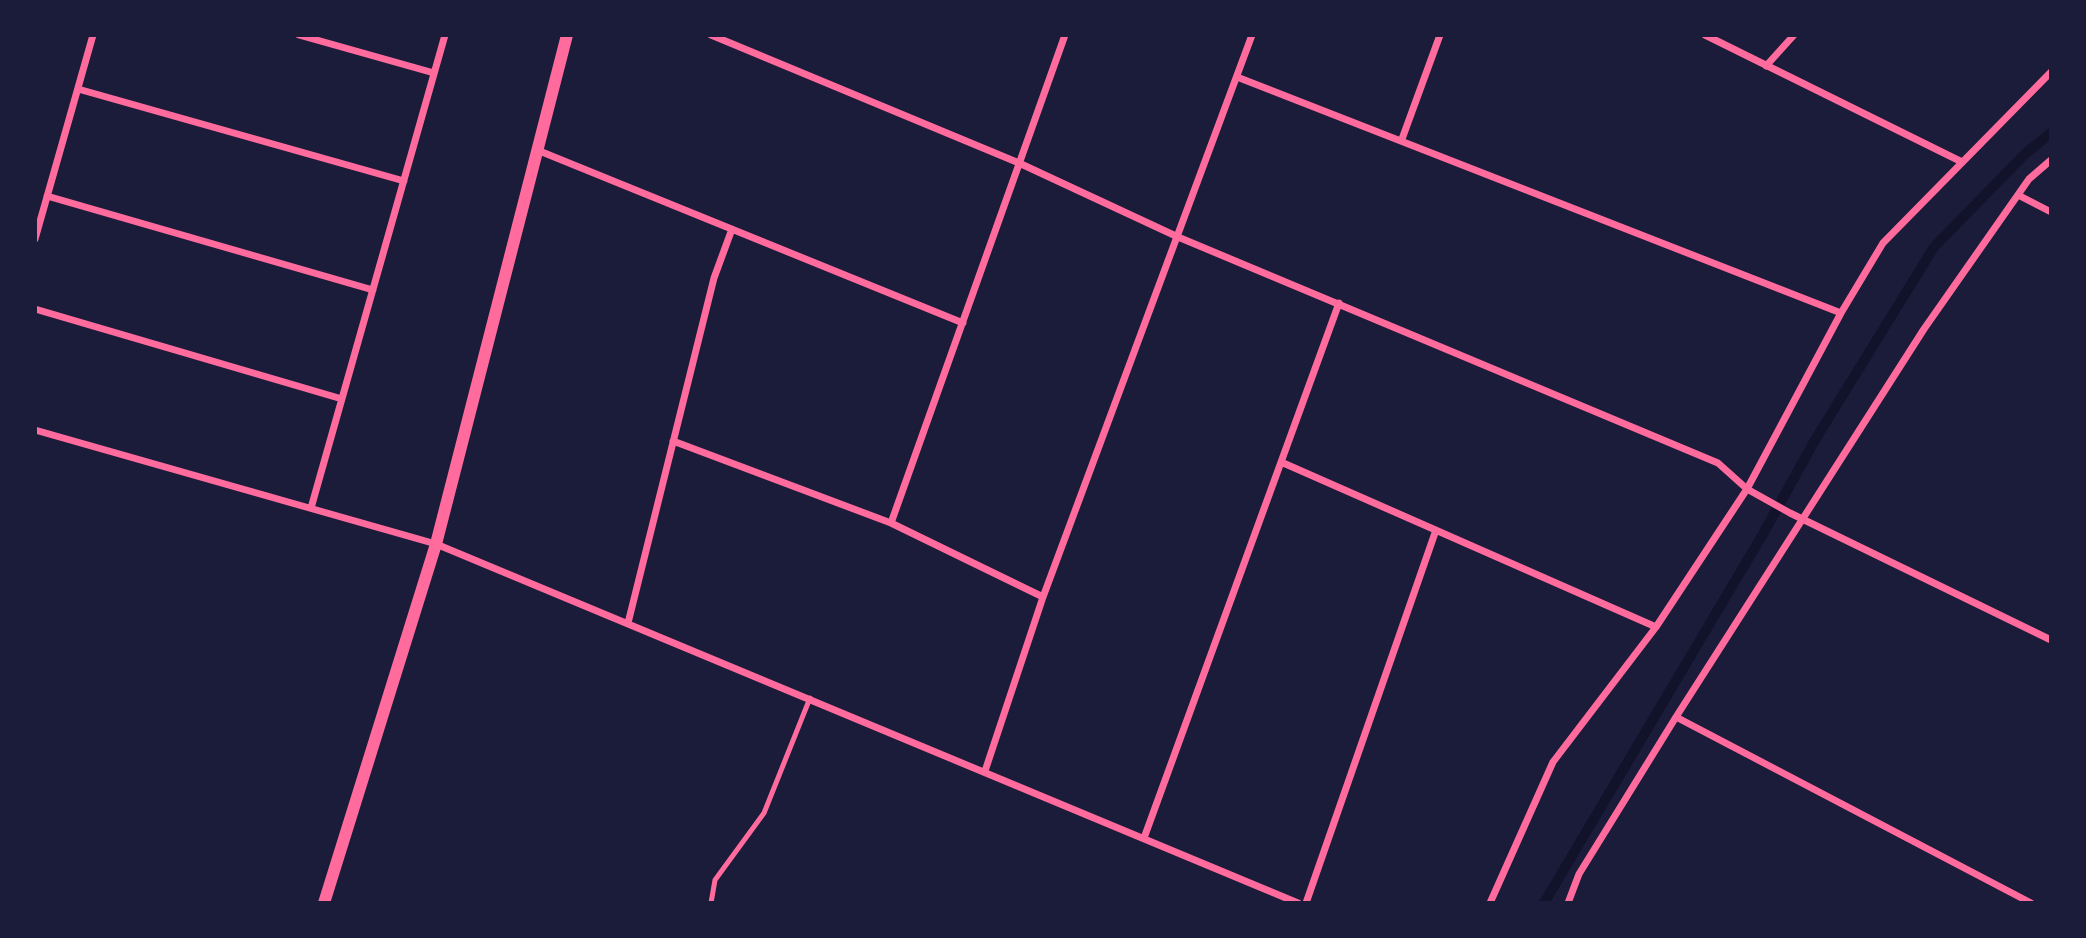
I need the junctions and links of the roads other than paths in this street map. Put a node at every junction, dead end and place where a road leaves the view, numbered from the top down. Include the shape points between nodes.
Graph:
1 (93, 35) edge
2 (299, 35) edge
3 (445, 35) edge
4 (567, 35) edge
5 (712, 35) edge
6 (1065, 35) edge
7 (1252, 35) edge
8 (1440, 35) edge
9 (1705, 35) edge
10 (1794, 35) edge
11 (1766, 66) junction
12 (2051, 72) edge
13 (434, 73) junction
14 (1237, 77) junction
15 (78, 89) junction
16 (1402, 139) junction
17 (537, 150) junction
18 (2051, 160) edge
19 (1962, 162) junction
20 (1019, 163) junction
21 (404, 181) junction
22 (2018, 195) junction
23 (47, 196) junction
24 (2051, 212) edge
25 (732, 229) junction
26 (1178, 237) junction
27 (35, 239) edge
28 (373, 290) junction
29 (1339, 303) junction
30 (35, 309) edge
31 (1841, 313) junction
32 (962, 323) junction
33 (342, 399) junction
34 (35, 430) edge
35 (674, 441) junction
36 (1281, 462) junction
37 (1747, 489) junction
38 (311, 508) junction
39 (1804, 520) junction
40 (891, 523) junction
41 (1436, 530) junction
42 (436, 544) junction
43 (1043, 597) junction
44 (628, 623) junction
45 (1656, 627) junction
46 (2051, 640) edge
47 (810, 698) junction
48 (1676, 717) junction
49 (985, 771) junction
50 (1144, 838) junction
51 (324, 903) edge
52 (711, 903) edge
53 (1298, 903) edge
54 (1306, 903) edge
55 (1490, 903) edge
56 (1568, 903) edge
57 (2031, 903) edge

1 - 15 street
2 - 13 street
3 - 13 street
4 - 17 street
5 - 20 street
6 - 20 street
7 - 14 street
8 - 16 street
9 - 11 street
10 - 11 street
11 - 19 street
12 - 19 street
13 - 21 street
14 - 16 street
14 - 26 street
15 - 21 street
15 - 23 street
16 - 31 street
17 - 25 street
17 - 42 street
18 - 22 street
19 - 31 street via 1883,243
20 - 26 street
20 - 32 street
21 - 28 street
22 - 24 street
22 - 39 street via 1924,329
23 - 27 street
23 - 28 street
25 - 32 street
25 - 35 street via 714,278
26 - 29 street
26 - 43 street
28 - 33 street
29 - 36 street
29 - 37 street via 1718,463
30 - 33 street
31 - 37 street
32 - 40 street
33 - 38 street
34 - 38 street
35 - 40 street
35 - 44 street
36 - 41 street
36 - 50 street
37 - 39 street
37 - 45 street
38 - 42 street
39 - 46 street
39 - 48 street
40 - 43 street
41 - 45 street
41 - 54 street
42 - 44 street
42 - 51 street
43 - 49 street
44 - 47 street
45 - 55 street via 1553,762
47 - 49 street
47 - 52 lane via 764,813 715,880
48 - 56 street via 1579,874
48 - 57 street
49 - 50 street
50 - 53 street

